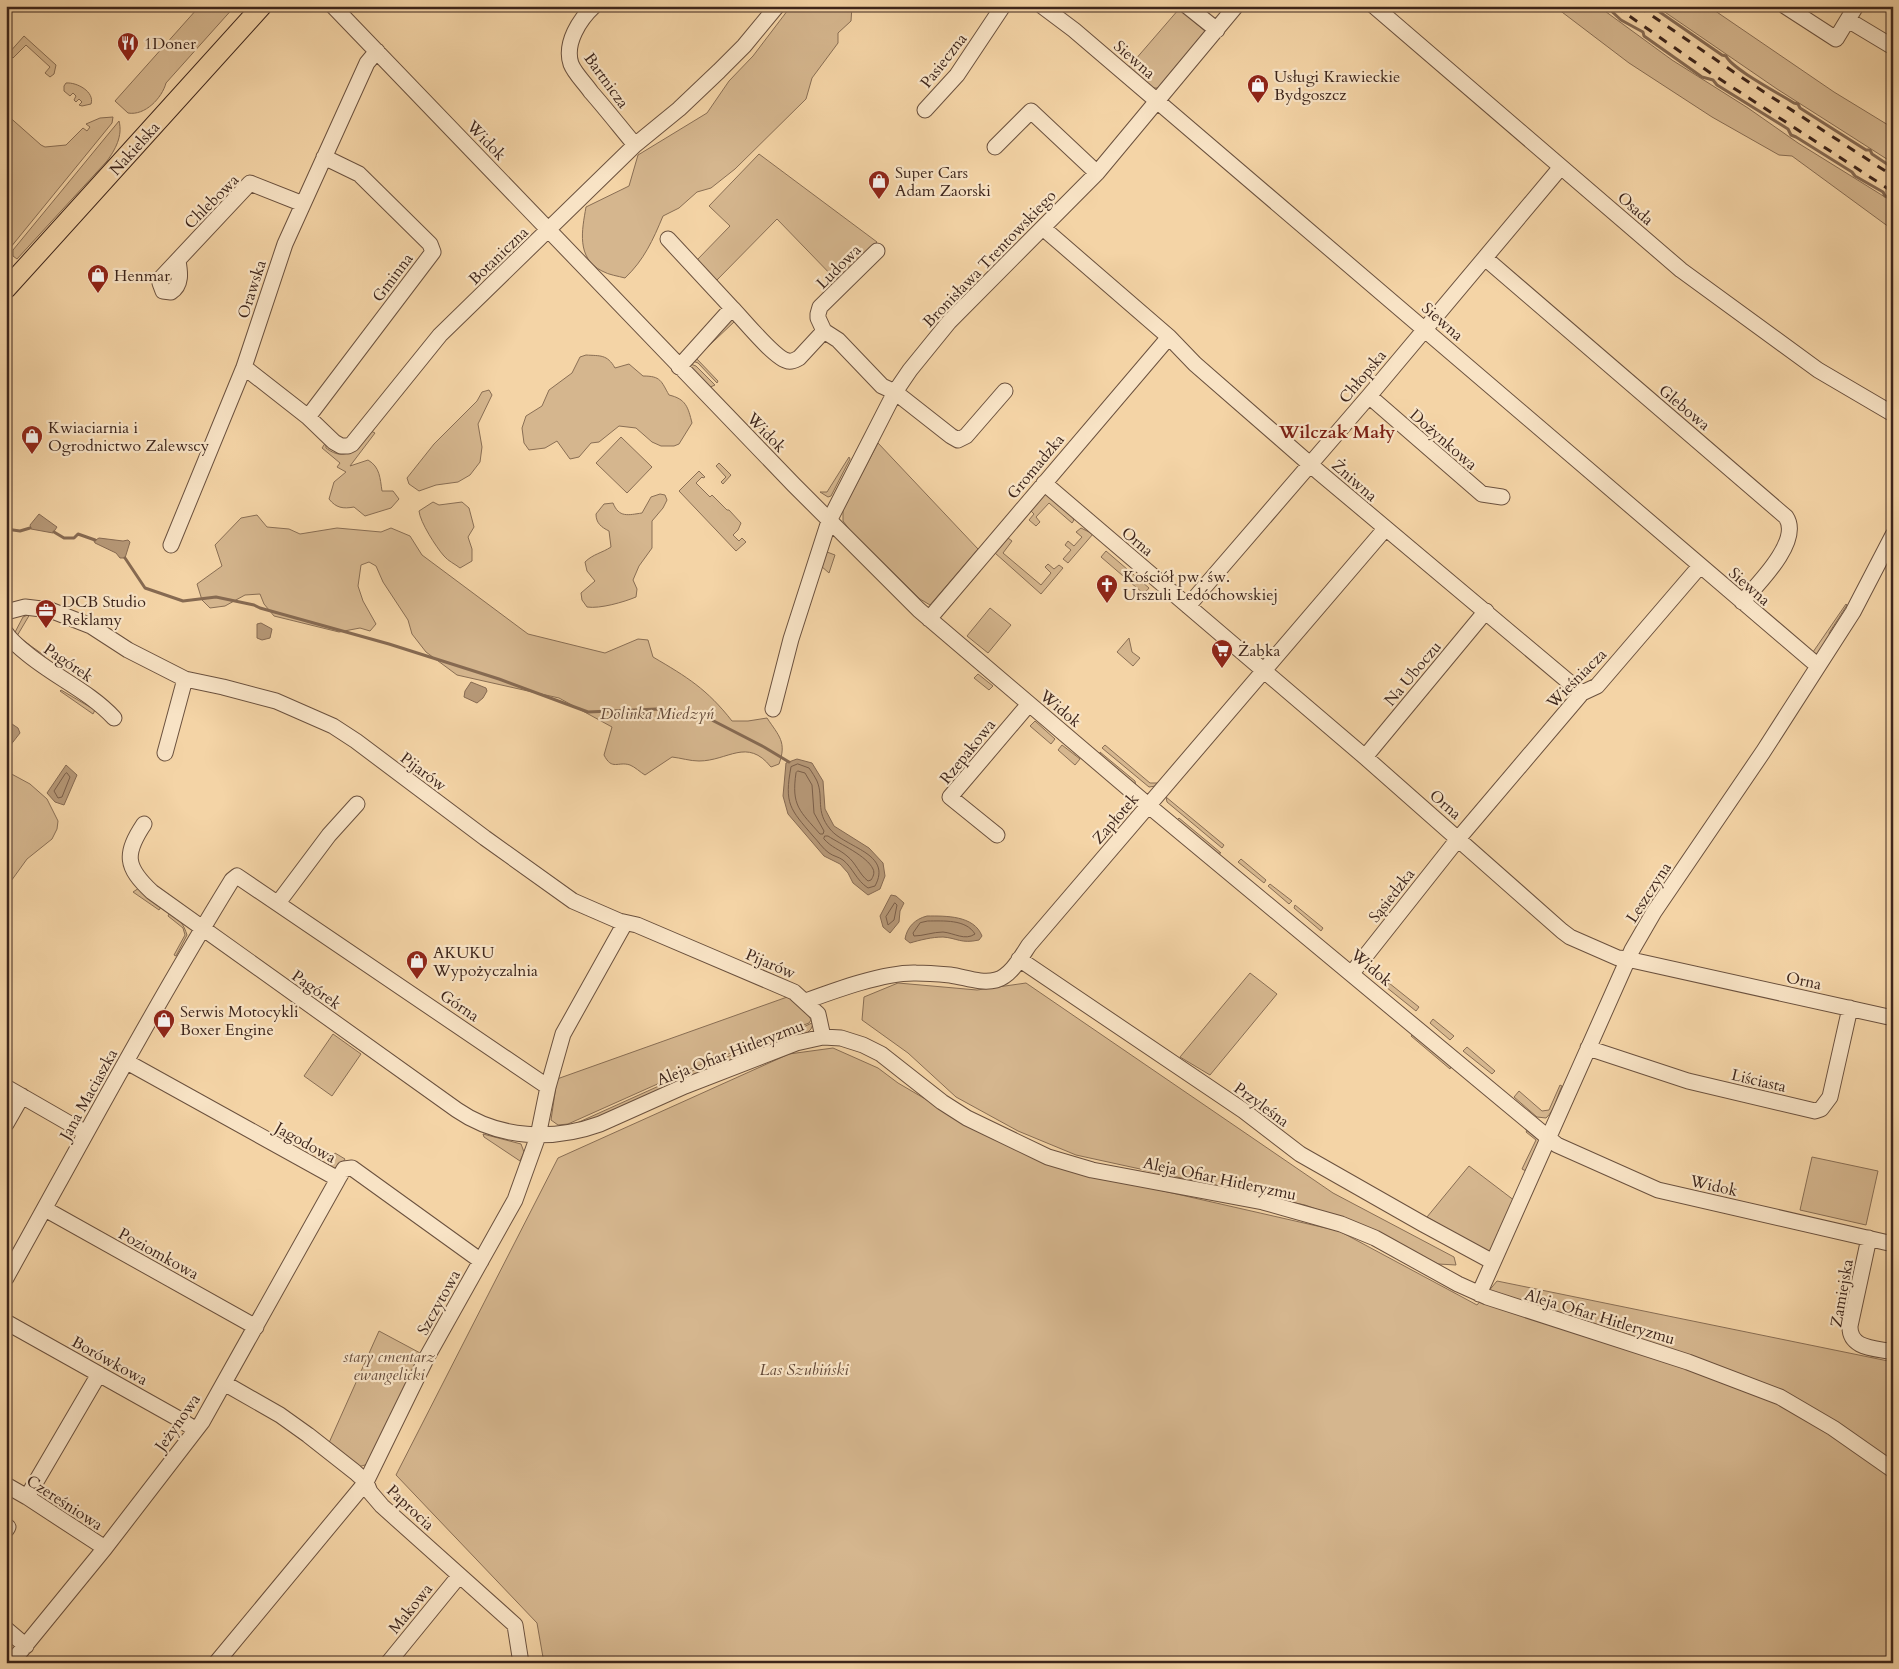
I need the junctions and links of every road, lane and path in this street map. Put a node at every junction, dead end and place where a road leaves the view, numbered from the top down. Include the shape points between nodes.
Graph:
1 (262, 6) edge
2 (333, 6) edge
3 (594, 6) edge
4 (777, 6) edge
5 (1003, 6) edge
6 (1042, 6) edge
7 (1187, 6) edge
8 (1236, 6) edge
9 (1374, 6) edge
10 (1785, 6) edge
11 (1856, 6) edge
12 (1848, 20) junction
13 (1217, 30) junction
14 (1893, 47) edge
15 (377, 51) junction
16 (1157, 101) junction
17 (925, 110) dead end
18 (635, 145) junction
19 (994, 146) dead end
20 (324, 157) junction
21 (1561, 167) junction
22 (1097, 173) junction
23 (303, 204) junction
24 (1043, 228) junction
25 (549, 230) junction
26 (668, 239) dead end
27 (876, 252) dead end
28 (1485, 258) junction
29 (178, 261) dead end
30 (6, 289) edge
31 (732, 308) junction
32 (1425, 328) junction
33 (824, 331) junction
34 (1169, 337) junction
35 (244, 367) junction
36 (680, 367) junction
37 (1005, 391) dead end
38 (895, 392) junction
39 (1368, 396) junction
40 (1893, 414) edge
41 (308, 417) junction
42 (1311, 463) junction
43 (1044, 483) junction
44 (1502, 497) dead end
45 (829, 521) junction
46 (1385, 529) junction
47 (1893, 535) edge
48 (171, 544) dead end
49 (1700, 566) junction
50 (1742, 602) junction
51 (1188, 606) junction
52 (1486, 611) junction
53 (6, 612) edge
54 (929, 619) junction
55 (6, 633) edge
56 (1818, 666) junction
57 (1263, 672) junction
58 (185, 679) junction
59 (1582, 693) junction
60 (1029, 704) junction
61 (773, 709) dead end
62 (114, 718) dead end
63 (165, 753) dead end
64 (1364, 757) junction
65 (357, 804) dead end
66 (1149, 806) junction
67 (144, 824) dead end
68 (997, 835) dead end
69 (1458, 839) junction
70 (278, 903) junction
71 (625, 923) junction
72 (202, 928) junction
73 (1019, 959) junction
74 (1627, 959) junction
75 (1352, 973) junction
76 (806, 1001) junction
77 (1850, 1008) junction
78 (1893, 1018) edge
79 (823, 1037) junction
80 (1588, 1048) junction
81 (127, 1062) junction
82 (6, 1087) edge
83 (548, 1087) junction
84 (22, 1096) junction
85 (6, 1124) edge
86 (86, 1133) junction
87 (538, 1136) junction
88 (1549, 1138) junction
89 (338, 1179) junction
90 (45, 1209) junction
91 (1869, 1238) junction
92 (1893, 1244) edge
93 (481, 1262) junction
94 (1493, 1262) junction
95 (6, 1278) edge
96 (1479, 1294) junction
97 (6, 1322) edge
98 (256, 1327) junction
99 (1893, 1352) edge
100 (99, 1374) junction
101 (224, 1383) junction
102 (196, 1430) junction
103 (1893, 1470) edge
104 (366, 1482) junction
105 (6, 1485) edge
106 (27, 1497) junction
107 (105, 1548) junction
108 (459, 1576) junction
109 (6, 1630) edge
110 (26, 1646) junction
111 (11, 1663) edge
112 (216, 1663) edge
113 (388, 1663) edge
114 (521, 1663) edge

1 - 30 main road, Nakielska
2 - 15 street, Widok
3 - 18 street, Bartnicza via 576,29 570,52 571,64
4 - 18 street, Botaniczna via 719,72
5 - 17 street, Pasieczna via 957,75
6 - 16 street, Siewna
7 - 13 street
8 - 13 street, Bronisława Trentowskiego
9 - 21 street, Osada
10 - 12 street via 1836,39
11 - 12 street
12 - 14 street
13 - 16 street, Bronisława Trentowskiego
15 - 20 street, Orawska via 367,63
15 - 25 street, Widok
16 - 22 street, Bronisława Trentowskiego
16 - 32 street, Siewna
18 - 25 street, Botaniczna
19 - 22 street via 1031,111
20 - 23 street, Orawska
20 - 41 street, Gminna via 360,174 430,244 432,252
21 - 28 street, Chłopska
21 - 40 street, Osada via 1694,280 1818,370
22 - 24 street, Bronisława Trentowskiego
23 - 29 street, Chlebowa via 250,183
23 - 35 street, Orawska via 280,256
24 - 34 street, Żniwna
24 - 38 street, Bronisława Trentowskiego via 953,317
25 - 36 street, Widok
25 - 41 street, Botaniczna via 440,334 355,441 348,446 337,444
26 - 31 street
27 - 33 street, Ludowa via 818,310
28 - 32 street, Chłopska
28 - 50 street, Glebowa via 1786,517 1790,527 1785,544 1772,566
31 - 33 street via 778,356 788,361 799,358
31 - 36 street
32 - 39 street, Chłopska
32 - 49 street, Siewna
33 - 38 street via 838,340 882,386
34 - 42 street, Żniwna
34 - 43 street, Gromadzka
35 - 41 street, Botaniczna
35 - 48 street, Orawska
36 - 45 street, Widok
37 - 38 street via 966,436 958,440
38 - 45 street, Bronisława Trentowskiego
39 - 42 street, Chłopska
39 - 44 street, Dożynkowa via 1482,494
42 - 46 street, Żniwna
42 - 51 street, Chłopska
43 - 51 street, Orna
43 - 54 street, Gromadzka
45 - 54 street, Widok
45 - 61 street, Bronisława Trentowskiego via 790,638
46 - 52 street, Żniwna
46 - 57 street, Zapłotek
47 - 56 street, Leszczyna via 1854,612
49 - 50 street, Siewna
49 - 59 street, Wieśniacza via 1597,686
50 - 56 street, Siewna
51 - 57 street, Orna
52 - 59 street, Żniwna
52 - 64 street, Na Uboczu
53 - 58 street, Pijarów via 24,606 50,610 91,626 128,650
54 - 60 street, Widok
55 - 62 street, Pagórek via 38,664 102,705
56 - 74 street, Leszczyna via 1654,912
57 - 64 street, Orna
57 - 66 street, Zapłotek
58 - 63 street
58 - 71 street, Pijarów via 276,701 333,726 572,901
59 - 69 street, Wieśniacza
60 - 66 street, Widok
60 - 68 street, Rzepakowa via 950,796
64 - 69 street, Orna
65 - 70 street via 329,835
66 - 73 street, Zapłotek
66 - 75 street, Widok
67 - 72 street, Pagórek via 130,853 132,868 157,896
69 - 74 street, Orna via 1566,934
69 - 75 street, Sąsiedzka
70 - 72 street, Górna via 237,876
70 - 83 street, Górna
71 - 76 street, Pijarów via 794,992
71 - 83 street, Szczytowa via 563,1034
72 - 81 street, Jana Maciaszka
72 - 87 street, Pagórek via 461,1113 492,1127
73 - 76 street, Zapłotek via 997,980 906,973 853,985
73 - 94 street, Przyleśna via 1244,1111 1300,1154
74 - 77 street, Orna
74 - 80 street, Leszczyna
75 - 88 street, Widok
76 - 79 street via 818,1014
77 - 78 street, Orna
77 - 80 street, Liściasta via 1830,1097 1815,1111 1680,1079
79 - 87 street, Aleja Ofiar Hitleryzmu via 741,1063 594,1127 573,1133
79 - 96 street, Aleja Ofiar Hitleryzmu via 853,1040 874,1050 967,1118 1056,1160 1092,1170 1256,1200 1341,1224 1375,1238
80 - 88 street, Leszczyna
81 - 86 street, Jana Maciaszka
81 - 89 street, Jagodowa
82 - 84 street
83 - 87 street, Szczytowa
84 - 85 street
84 - 86 street
86 - 90 street, Jana Maciaszka
87 - 93 street, Szczytowa via 515,1200
88 - 91 street, Widok via 1580,1156 1658,1190
88 - 94 street, Leszczyna
89 - 93 street, Jagodowa via 347,1168 357,1170
89 - 98 street, Jeżynowa
90 - 95 street, Jana Maciaszka
90 - 98 street, Poziomkowa
91 - 92 street, Widok
91 - 99 street, Zamiejska via 1850,1336 1856,1343
93 - 104 street, Szczytowa via 427,1357
94 - 96 street, Leszczyna
96 - 103 street, Aleja Ofiar Hitleryzmu via 1688,1362 1780,1397 1833,1428
97 - 100 street, Borówkowa
98 - 101 street, Jeżynowa
100 - 102 street, Borówkowa
100 - 106 street
101 - 102 street, Jeżynowa
101 - 104 street, Paprocia via 286,1418
102 - 107 street, Jeżynowa
104 - 108 street, Paprocia via 382,1506
104 - 112 street, Szczytowa
105 - 106 street, Czereśniowa
106 - 107 street, Czereśniowa
107 - 110 street, Jeżynowa
108 - 113 street, Makowa
108 - 114 street, Paprocia via 515,1625
109 - 110 street
110 - 111 street, Jeżynowa

